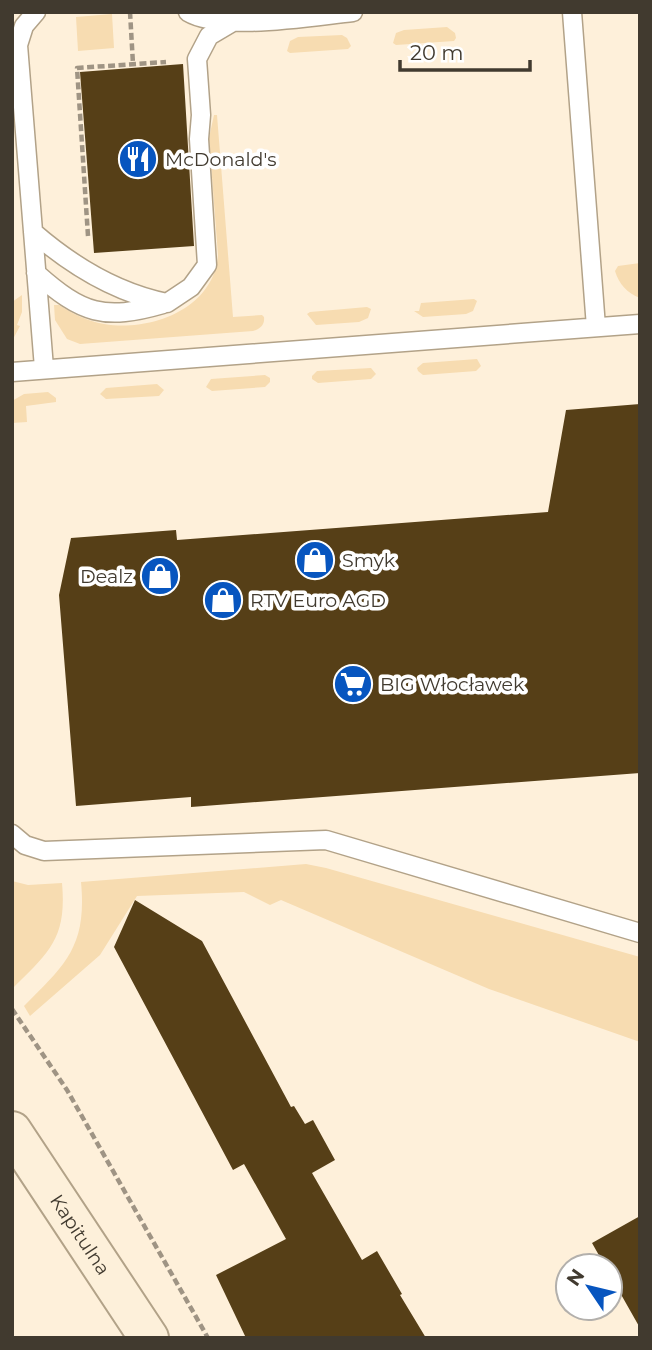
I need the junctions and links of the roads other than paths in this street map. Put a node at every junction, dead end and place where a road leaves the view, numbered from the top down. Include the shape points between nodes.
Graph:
1 (36, 12) edge
2 (188, 12) edge
3 (353, 12) edge
4 (572, 12) edge
5 (231, 23) junction
6 (33, 232) junction
7 (36, 273) junction
8 (167, 303) junction
9 (640, 324) edge
10 (596, 327) junction
11 (44, 368) junction
12 (12, 372) edge
13 (12, 834) edge
14 (640, 933) edge
15 (12, 1131) edge
16 (149, 1338) edge

1 - 6 lane via 24,26 18,45
2 - 5 lane
3 - 5 lane
4 - 10 lane
5 - 8 lane via 209,36 197,59 208,265 191,287
6 - 7 lane
6 - 8 lane via 118,289
7 - 8 lane via 75,302 104,313 135,312
7 - 11 lane
9 - 10 lane
10 - 11 lane
11 - 12 lane
13 - 14 lane via 25,845 44,851 326,839
15 - 16 street, Kapitulna

